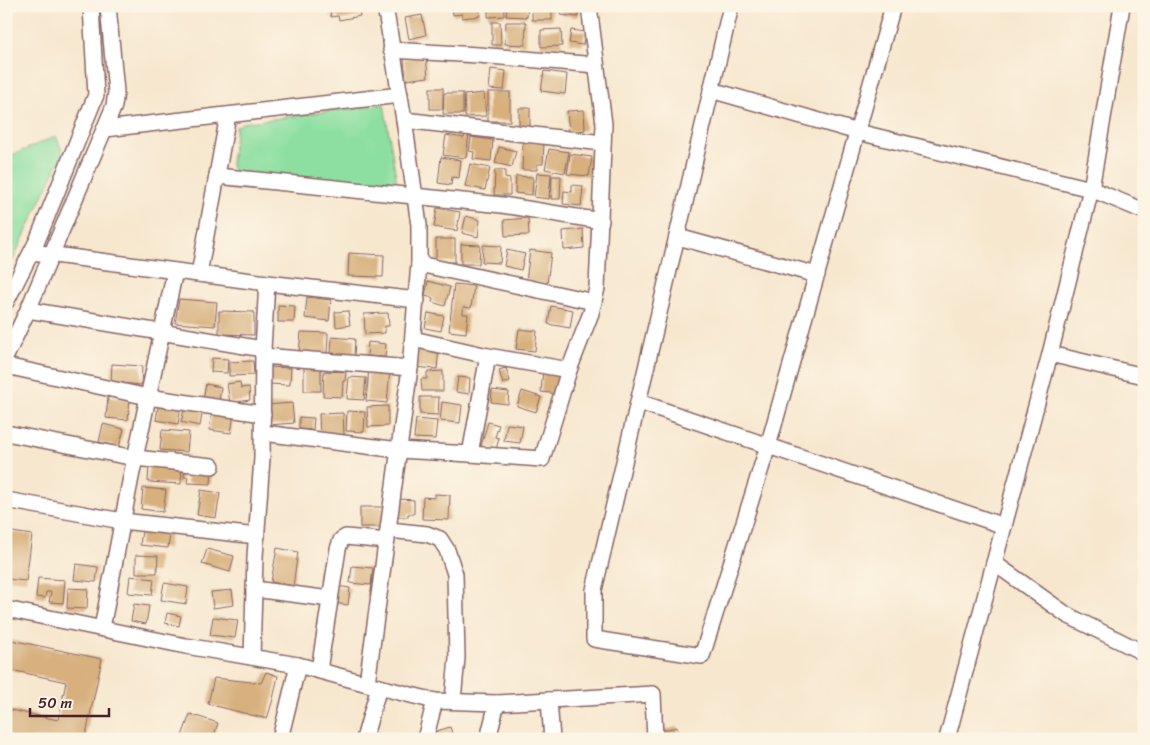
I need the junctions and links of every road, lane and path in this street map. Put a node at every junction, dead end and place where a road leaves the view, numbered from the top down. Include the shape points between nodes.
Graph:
1 (92, 6) edge
2 (108, 6) edge
3 (385, 6) edge
4 (589, 6) edge
5 (730, 6) edge
6 (894, 6) edge
7 (1122, 6) edge
8 (391, 50) junction
9 (596, 65) junction
10 (711, 90) junction
11 (400, 95) junction
12 (228, 115) junction
13 (404, 120) junction
14 (105, 129) junction
15 (858, 132) junction
16 (603, 143) junction
17 (217, 176) junction
18 (1091, 189) junction
19 (415, 197) junction
20 (1144, 212) edge
21 (601, 221) junction
22 (678, 237) junction
23 (32, 252) junction
24 (50, 254) junction
25 (419, 264) junction
26 (176, 271) junction
27 (199, 274) junction
28 (817, 275) junction
29 (267, 283) junction
30 (417, 300) junction
31 (6, 302) edge
32 (594, 302) junction
33 (28, 310) junction
34 (162, 332) junction
35 (413, 339) junction
36 (263, 353) junction
37 (1050, 354) junction
38 (6, 356) edge
39 (488, 356) junction
40 (6, 366) edge
41 (410, 368) junction
42 (569, 370) junction
43 (1144, 376) edge
44 (148, 397) junction
45 (639, 402) junction
46 (263, 414) junction
47 (6, 433) edge
48 (263, 433) junction
49 (768, 446) junction
50 (398, 450) junction
51 (470, 454) junction
52 (135, 458) junction
53 (212, 466) dead end
54 (6, 500) edge
55 (122, 521) junction
56 (1004, 526) junction
57 (256, 536) junction
58 (388, 536) junction
59 (994, 563) junction
60 (254, 589) junction
61 (330, 599) junction
62 (6, 609) edge
63 (102, 628) junction
64 (1144, 653) edge
65 (252, 657) junction
66 (298, 665) junction
67 (319, 670) junction
68 (373, 685) junction
69 (453, 700) junction
70 (549, 700) junction
71 (435, 701) junction
72 (497, 703) junction
73 (280, 739) edge
74 (364, 739) edge
75 (425, 739) edge
76 (488, 739) edge
77 (552, 739) edge
78 (656, 739) edge
79 (947, 739) edge

1 - 23 street via 96,95
2 - 14 street via 116,92
3 - 8 street
4 - 9 street
5 - 10 street
6 - 15 street
7 - 18 street
8 - 9 street
8 - 11 street
9 - 16 street via 604,124
10 - 15 street
10 - 22 street
11 - 12 street
11 - 13 street
12 - 14 street
12 - 17 street
13 - 16 street
13 - 19 street
14 - 24 street
15 - 18 street
15 - 28 street
16 - 21 street
17 - 19 street
17 - 27 street
18 - 20 street
18 - 37 street
19 - 21 street via 502,205
19 - 25 street
21 - 32 street
22 - 28 street
22 - 45 street
23 - 24 street
23 - 31 street
24 - 26 street
24 - 33 street
25 - 30 street
25 - 32 street
26 - 27 street
26 - 34 street
27 - 29 street
28 - 49 street
29 - 30 street
29 - 36 street
30 - 35 street
32 - 42 street
33 - 34 street
33 - 38 street
34 - 36 street
34 - 44 street
35 - 39 street
35 - 41 street
36 - 41 street
36 - 46 street
37 - 43 street
37 - 56 street
39 - 42 street
39 - 51 street
40 - 44 street
41 - 50 street
42 - 51 street via 542,459
44 - 46 street
44 - 52 street
45 - 49 street
45 - 49 street via 594,590 594,640 702,656
46 - 48 street
47 - 52 street
48 - 50 street
48 - 57 street
49 - 56 street
50 - 51 street
50 - 58 street
52 - 53 street
52 - 55 street
54 - 55 street
55 - 57 street
55 - 63 street
56 - 59 street
57 - 60 street
58 - 61 street via 346,537 341,540
58 - 68 street
58 - 69 street via 427,534 440,539 451,558 455,574 457,658
59 - 64 street via 1067,615
59 - 79 street
60 - 61 street
60 - 65 street
61 - 67 street
62 - 63 street
63 - 65 street
65 - 66 street
66 - 67 street
66 - 73 street
67 - 68 street
68 - 71 street
68 - 74 street
69 - 71 street
69 - 72 street
70 - 72 street
70 - 77 street
70 - 78 street via 653,694
71 - 75 street
72 - 76 street

